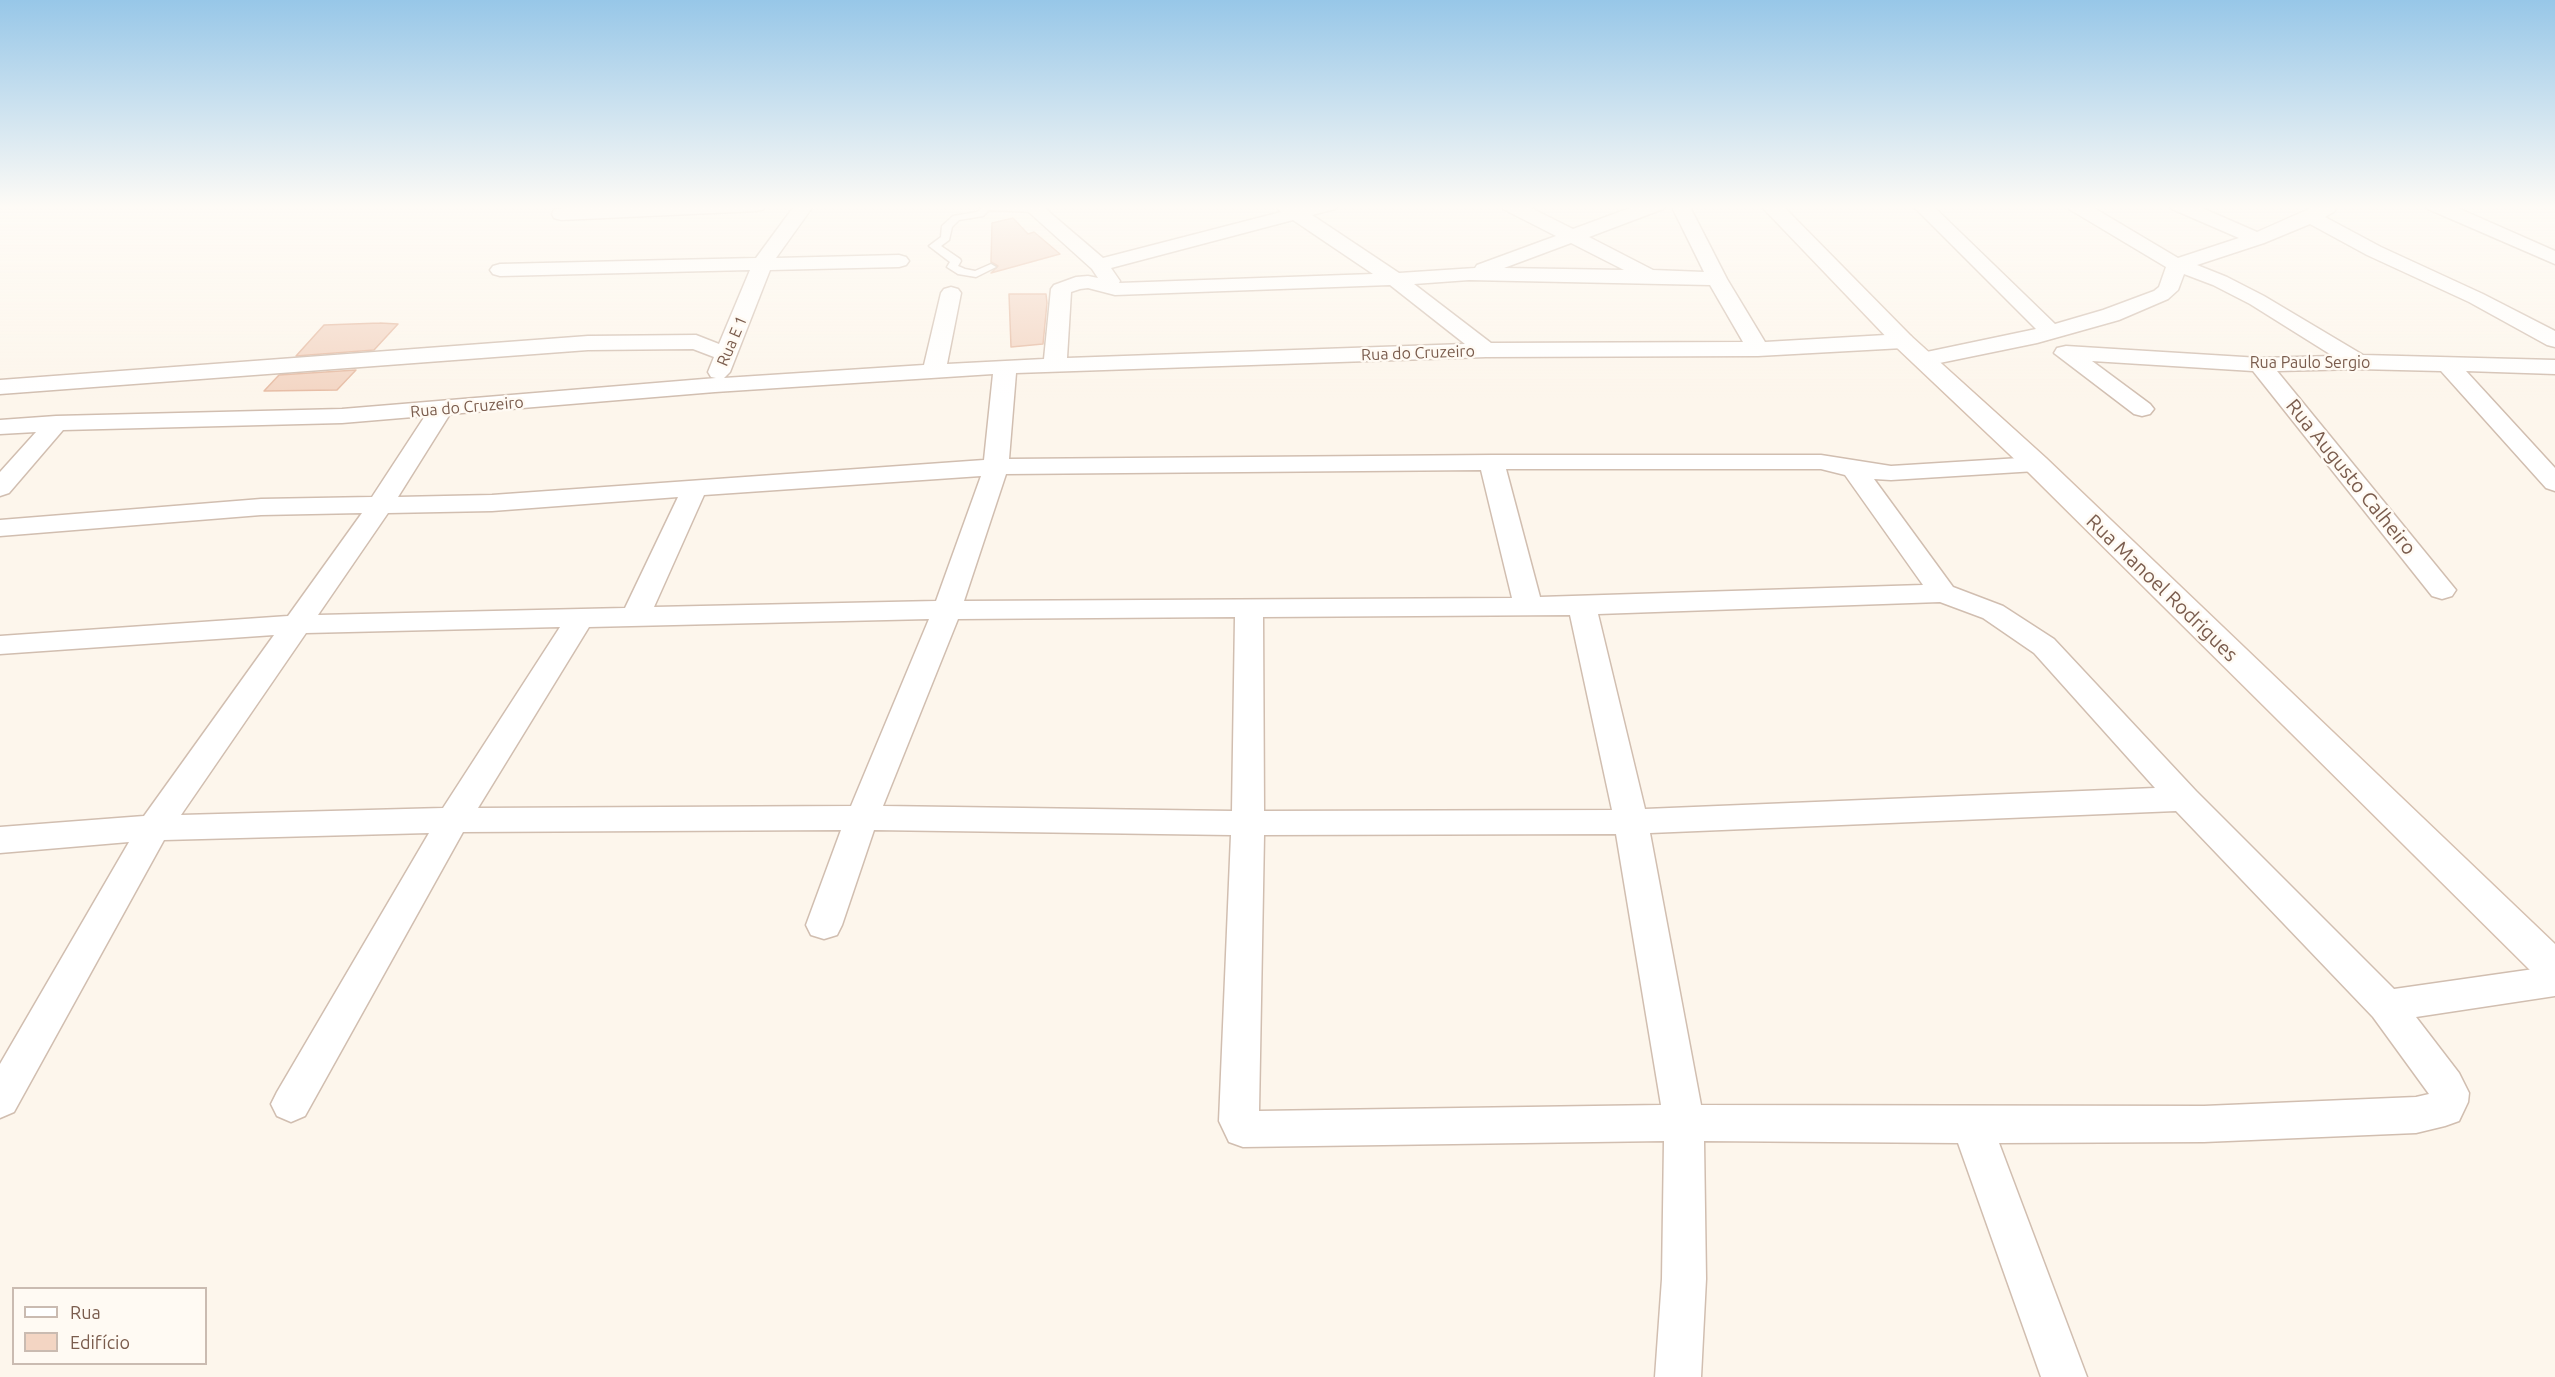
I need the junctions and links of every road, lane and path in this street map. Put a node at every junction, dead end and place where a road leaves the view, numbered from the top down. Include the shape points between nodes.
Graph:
1 (524, 269) edge
2 (760, 269) edge
3 (957, 269) edge
4 (986, 269) edge
5 (1102, 269) edge
6 (1381, 269) edge
7 (1482, 269) edge
8 (1638, 269) edge
9 (1712, 269) edge
10 (1834, 269) edge
11 (1982, 269) edge
12 (2181, 269) edge
13 (2199, 269) edge
14 (2414, 269) edge
15 (500, 270) dead end
16 (1469, 274) junction
17 (1652, 276) junction
18 (1395, 279) junction
19 (1717, 279) junction
20 (1115, 288) junction
21 (951, 293) dead end
22 (2044, 334) junction
23 (2555, 340) edge
24 (1758, 349) junction
25 (1486, 350) junction
26 (1914, 350) junction
27 (2066, 353) junction
28 (725, 354) junction
29 (2358, 362) junction
30 (2260, 364) junction
31 (2447, 364) junction
32 (1055, 366) junction
33 (1005, 367) junction
34 (2555, 367) edge
35 (934, 371) junction
36 (715, 384) junction
37 (0, 387) edge
38 (441, 409) junction
39 (2142, 409) dead end
40 (56, 423) junction
41 (0, 427) edge
42 (1492, 462) junction
43 (2036, 464) junction
44 (996, 467) junction
45 (1854, 469) junction
46 (2555, 483) edge
47 (0, 488) edge
48 (695, 488) junction
49 (381, 504) junction
50 (0, 528) edge
51 (2442, 590) dead end
52 (1943, 593) junction
53 (1582, 606) junction
54 (1528, 607) junction
55 (1249, 609) junction
56 (947, 610) junction
57 (636, 615) junction
58 (581, 617) junction
59 (297, 624) junction
60 (0, 645) edge
61 (2184, 799) junction
62 (862, 818) junction
63 (453, 820) junction
64 (1631, 822) junction
65 (1248, 823) junction
66 (154, 828) junction
67 (0, 840) edge
68 (824, 925) dead end
69 (2555, 969) edge
70 (2555, 981) edge
71 (2386, 1006) junction
72 (0, 1100) edge
73 (291, 1104) dead end
74 (1684, 1123) junction
75 (1972, 1125) junction
76 (1678, 1377) edge
77 (2064, 1377) edge

1 - 15 street
2 - 28 street, Rua E 1
3 - 4 lane via 976,274
5 - 20 street
6 - 18 street
7 - 16 street
8 - 17 street
9 - 19 street
10 - 26 street, Rua Manoel Rodrigues
11 - 22 street
12 - 22 street, Rua do Cruzeiro via 2161,296
13 - 29 street
14 - 23 street
16 - 17 street
16 - 18 street
17 - 19 street
18 - 20 street
18 - 25 street
19 - 24 street
20 - 32 street via 1088,282 1061,289
21 - 35 street
22 - 26 street, Rua do Cruzeiro
22 - 27 street
24 - 25 street, Rua do Cruzeiro
24 - 26 street, Rua do Cruzeiro
25 - 32 street, Rua do Cruzeiro
26 - 43 street, Rua Manoel Rodrigues
27 - 30 street, Rua Paulo Sergio
27 - 39 street
28 - 36 street, Rua E 1
28 - 37 street via 696,342 588,343
29 - 30 street, Rua Paulo Sergio
29 - 31 street, Rua Paulo Sergio
30 - 51 street, Rua Augusto Calheiro
31 - 34 street, Rua Paulo Sergio
31 - 46 street
32 - 33 street, Rua do Cruzeiro
33 - 35 street, Rua do Cruzeiro
33 - 44 street
35 - 36 street, Rua do Cruzeiro
36 - 38 street, Rua do Cruzeiro
38 - 40 street, Rua do Cruzeiro via 342,416
38 - 49 street
40 - 41 street, Rua do Cruzeiro
40 - 47 street
42 - 44 street
42 - 45 street via 1821,462
42 - 54 street
43 - 45 street via 1909,473
43 - 69 street, Rua Manoel Rodrigues
44 - 48 street
44 - 56 street
45 - 52 street
48 - 49 street via 492,503
48 - 57 street
49 - 50 street via 261,507
49 - 59 street
52 - 53 street
52 - 61 street via 1993,612 2044,646
53 - 54 street
53 - 64 street
54 - 55 street
55 - 56 street
55 - 65 street
56 - 57 street
56 - 62 street
57 - 58 street
58 - 59 street
58 - 63 street
59 - 60 street
59 - 66 street
61 - 64 street
61 - 71 street
62 - 63 street
62 - 65 street
62 - 68 street
63 - 66 street
63 - 73 street
64 - 65 street
64 - 74 street
65 - 74 street via 1239,1121 1243,1129
66 - 67 street
66 - 72 street
70 - 71 street
71 - 75 street via 2445,1084 2449,1093 2445,1108 2416,1114 2204,1124
74 - 75 street
74 - 76 street via 1684,1279
75 - 77 street

